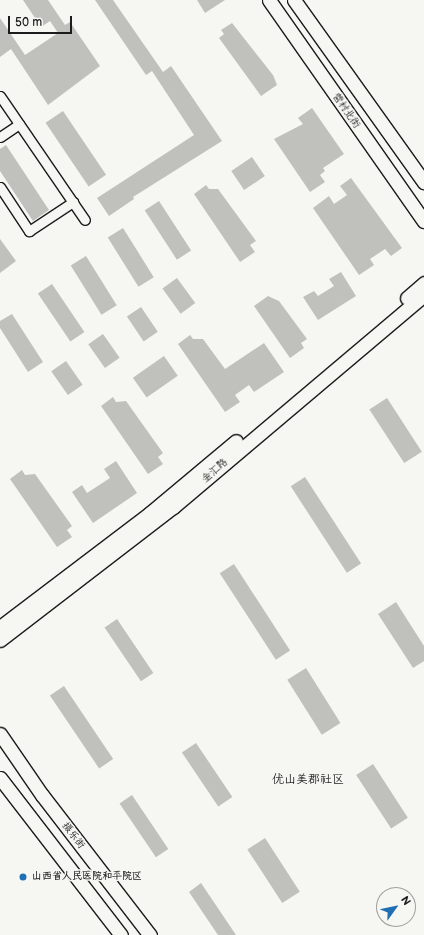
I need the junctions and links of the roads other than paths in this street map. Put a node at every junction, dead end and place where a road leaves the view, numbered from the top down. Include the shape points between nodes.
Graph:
1 (269, 0) edge
2 (294, 0) edge
3 (0, 96) edge
4 (19, 124) junction
5 (0, 137) edge
6 (424, 182) edge
7 (0, 187) edge
8 (73, 202) junction
9 (85, 220) dead end
10 (424, 221) edge
11 (424, 284) edge
12 (424, 295) edge
13 (0, 627) edge
14 (0, 640) edge
15 (0, 734) edge
16 (0, 778) edge
17 (121, 935) edge
18 (150, 935) edge

1 - 10 street, 营村北街
2 - 6 street
3 - 4 street
4 - 5 street
4 - 8 street
7 - 8 street via 29,231
8 - 9 street
11 - 13 street, 金汇路 via 150,513
12 - 14 street, 金汇路 via 173,507
15 - 18 street, 摄乐街 via 42,795
16 - 17 street

